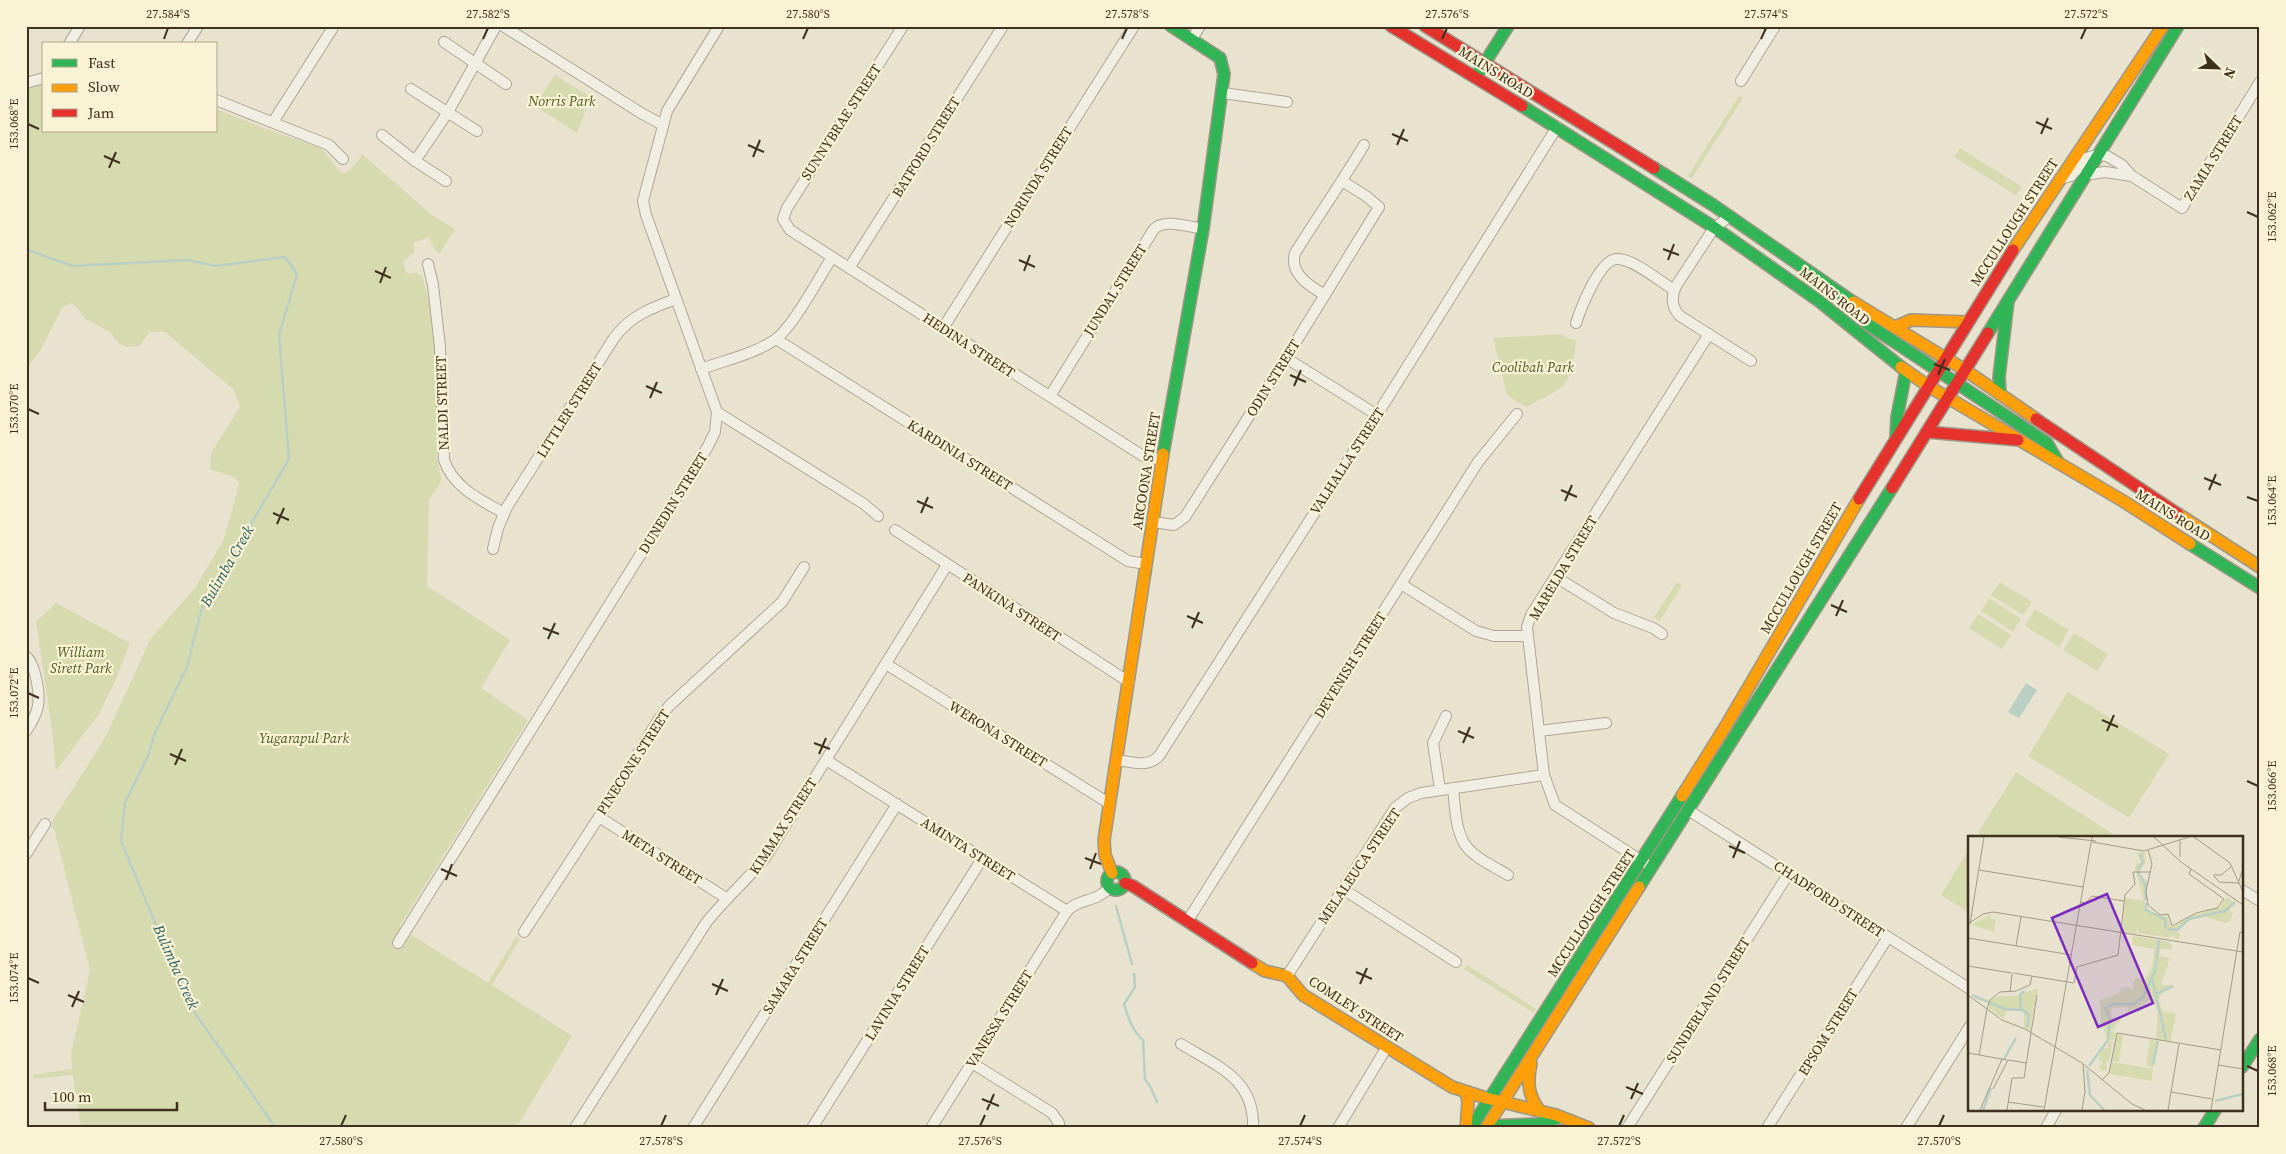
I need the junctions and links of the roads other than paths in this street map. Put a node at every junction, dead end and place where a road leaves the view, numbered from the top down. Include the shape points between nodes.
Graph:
1 (80, 26) edge
2 (198, 26) edge
3 (334, 26) edge
4 (496, 26) edge
5 (504, 26) edge
6 (718, 26) edge
7 (902, 26) edge
8 (1003, 26) edge
9 (1134, 26) edge
10 (1170, 26) edge
11 (1200, 26) edge
12 (1391, 26) edge
13 (1425, 26) edge
14 (1508, 26) edge
15 (1776, 26) edge
16 (2163, 26) edge
17 (2178, 26) edge
18 (1192, 39) junction
19 (70, 42) edge
20 (188, 42) edge
21 (444, 42) dead end
22 (474, 62) junction
23 (1485, 62) junction
24 (1476, 77) junction
25 (42, 79) edge
26 (1741, 81) dead end
27 (2260, 82) edge
28 (26, 83) edge
29 (506, 84) dead end
30 (411, 89) dead end
31 (1223, 93) junction
32 (218, 101) edge
33 (1287, 102) dead end
34 (448, 112) junction
35 (273, 122) junction
36 (662, 124) junction
37 (1557, 128) junction
38 (476, 131) dead end
39 (382, 135) dead end
40 (1364, 145) dead end
41 (2097, 155) junction
42 (343, 159) dead end
43 (415, 161) junction
44 (2084, 176) junction
45 (2132, 176) junction
46 (2059, 180) junction
47 (1342, 181) junction
48 (446, 182) dead end
49 (1729, 216) junction
50 (783, 219) joint
51 (1714, 228) junction
52 (1203, 229) junction
53 (832, 257) junction
54 (428, 264) dead end
55 (849, 268) junction
56 (1674, 290) junction
57 (1325, 295) junction
58 (676, 299) junction
59 (2008, 301) junction
60 (1862, 308) junction
61 (1968, 322) junction
62 (1576, 323) dead end
63 (1894, 327) junction
64 (943, 328) junction
65 (1709, 334) junction
66 (776, 339) junction
67 (1286, 358) junction
68 (1946, 358) junction
69 (1751, 361) dead end
70 (701, 369) junction
71 (1965, 370) junction
72 (1906, 371) junction
73 (1937, 372) junction
74 (1956, 384) junction
75 (1928, 386) junction
76 (2000, 394) junction
77 (1050, 396) junction
78 (1948, 398) junction
79 (717, 412) junction
80 (1517, 414) dead end
81 (1377, 415) junction
82 (1927, 432) junction
83 (1896, 438) junction
84 (2019, 440) junction
85 (1162, 460) junction
86 (2058, 462) junction
87 (504, 513) junction
88 (878, 516) dead end
89 (1152, 522) junction
90 (895, 530) dead end
91 (493, 549) dead end
92 (1146, 564) junction
93 (947, 565) junction
94 (804, 567) dead end
95 (2260, 567) edge
96 (1556, 576) junction
97 (1401, 584) junction
98 (2260, 588) edge
99 (1662, 634) dead end
100 (1527, 636) junction
101 (26, 656) edge
102 (886, 664) junction
103 (1129, 682) junction
104 (1446, 716) dead end
105 (1606, 723) dead end
106 (26, 731) edge
107 (1539, 732) junction
108 (826, 760) junction
109 (1117, 760) junction
110 (1544, 775) junction
111 (1453, 788) junction
112 (1440, 789) junction
113 (897, 804) junction
114 (1110, 804) junction
115 (1688, 810) junction
116 (599, 817) junction
117 (45, 824) dead end
118 (26, 854) edge
119 (982, 859) junction
120 (1642, 861) junction
121 (1653, 868) junction
122 (1112, 873) junction
123 (1789, 873) junction
124 (1508, 875) dead end
125 (1125, 883) junction
126 (1110, 887) junction
127 (1343, 889) junction
128 (2244, 891) edge
129 (726, 898) junction
130 (2260, 902) edge
131 (1067, 911) junction
132 (1188, 920) junction
133 (524, 932) dead end
134 (1888, 937) junction
135 (398, 942) dead end
136 (1456, 962) dead end
137 (1287, 976) junction
138 (1968, 988) edge
139 (1968, 1029) edge
140 (2260, 1039) edge
141 (1181, 1044) dead end
142 (1387, 1047) junction
143 (1533, 1053) junction
144 (972, 1063) junction
145 (2244, 1064) edge
146 (1466, 1092) junction
147 (1489, 1099) junction
148 (1502, 1102) junction
149 (1540, 1111) junction
150 (2055, 1112) edge
151 (2214, 1112) edge
152 (1562, 1117) junction
153 (1487, 1127) edge
154 (575, 1128) edge
155 (693, 1128) edge
156 (812, 1128) edge
157 (931, 1128) edge
158 (1058, 1128) edge
159 (1253, 1128) edge
160 (1338, 1128) edge
161 (1466, 1128) edge
162 (1471, 1128) edge
163 (1590, 1128) edge
164 (1627, 1128) edge
165 (1767, 1128) edge
166 (1906, 1128) edge
167 (2046, 1128) edge
168 (2204, 1128) edge

1 - 19 street
2 - 20 street
3 - 35 street
4 - 22 street
5 - 36 street
6 - 36 street, DUNEDIN STREET via 669,105
7 - 50 street, SUNNYBRAE STREET via 786,208
8 - 55 street, BATFORD STREET
9 - 64 street, NORINDA STREET
10 - 18 main road
11 - 18 street
12 - 24 main road, MAINS ROAD
13 - 23 main road, MAINS ROAD
14 - 23 main road
15 - 26 street
16 - 46 main road, MCCULLOUGH STREET
17 - 41 main road, MCCULLOUGH STREET
18 - 31 main road, ARCOONA STREET via 1220,58 1224,74
21 - 22 street
22 - 29 street
22 - 34 street
23 - 24 main road
23 - 49 main road, MAINS ROAD
24 - 37 main road, MAINS ROAD
25 - 28 street
27 - 45 street, ZAMIA STREET via 2182,208
30 - 34 street
31 - 33 street
31 - 52 main road, ARCOONA STREET
32 - 35 street
34 - 38 street
34 - 43 street
35 - 42 street via 329,145
36 - 58 street, DUNEDIN STREET via 643,201
37 - 51 main road, MAINS ROAD
37 - 81 street, VALHALLA STREET
39 - 43 street
40 - 47 street
41 - 44 main road, MCCULLOUGH STREET
41 - 45 street via 2111,158
41 - 46 street via 2084,159 2071,176
43 - 48 street
44 - 45 street via 2104,172
44 - 59 main road, MCCULLOUGH STREET
46 - 61 main road, MCCULLOUGH STREET
47 - 57 street via 1293,260 1304,280
47 - 57 street, ODIN STREET via 1379,208
49 - 51 street
49 - 60 main road, MAINS ROAD
50 - 53 street, HEDINA STREET via 790,230
51 - 56 street
51 - 72 main road, MAINS ROAD via 1819,301
52 - 77 street, JUNDAL STREET via 1157,225
52 - 85 main road, ARCOONA STREET
53 - 55 street, HEDINA STREET
53 - 66 street via 788,326
54 - 87 street, NALDI STREET via 440,348 444,460 458,483
55 - 64 street, HEDINA STREET
56 - 62 street via 1630,262 1616,258 1607,262 1584,300
56 - 65 street via 1674,310
57 - 67 street, ODIN STREET
58 - 70 street, DUNEDIN STREET
58 - 87 street, LITTLER STREET via 639,314 620,330
59 - 71 main road, MCCULLOUGH STREET
59 - 76 main road
60 - 63 main road, MAINS ROAD
60 - 73 main road via 1866,323
61 - 63 main road via 1911,320
61 - 68 main road, MCCULLOUGH STREET
63 - 68 main road, MAINS ROAD
64 - 77 street, HEDINA STREET
65 - 69 street
65 - 96 street, MARELDA STREET
66 - 70 street
66 - 92 street, KARDINIA STREET via 1128,561
67 - 81 street
67 - 89 street, ODIN STREET via 1185,517 1174,525
68 - 71 main road, MAINS ROAD
68 - 73 main road, MCCULLOUGH STREET
70 - 79 street, DUNEDIN STREET
71 - 74 main road, MCCULLOUGH STREET
71 - 76 main road, MAINS ROAD
72 - 75 main road, MAINS ROAD
72 - 83 main road
73 - 74 main road
73 - 75 main road, MCCULLOUGH STREET
74 - 78 main road, MCCULLOUGH STREET
74 - 86 main road via 2047,443
75 - 78 main road, MAINS ROAD
75 - 83 main road, MCCULLOUGH STREET
76 - 95 main road, MAINS ROAD
77 - 85 street, HEDINA STREET via 1143,456
78 - 82 main road, MCCULLOUGH STREET
78 - 84 main road, MAINS ROAD
79 - 88 street
79 - 135 street, DUNEDIN STREET via 715,432 708,448
80 - 97 street, DEVENISH STREET via 1478,462
81 - 109 street, VALHALLA STREET via 1159,756 1148,764
82 - 84 main road
82 - 115 main road, MCCULLOUGH STREET
83 - 120 main road, MCCULLOUGH STREET
84 - 86 main road, MAINS ROAD
85 - 89 main road, ARCOONA STREET
86 - 98 main road, MAINS ROAD
87 - 91 street, LITTLER STREET
89 - 92 main road, ARCOONA STREET
90 - 93 street, PANKINA STREET
92 - 103 main road, ARCOONA STREET
93 - 102 street, KIMMAX STREET
93 - 103 street, PANKINA STREET
94 - 116 street, PINECONE STREET via 782,602 669,706
96 - 99 street via 1614,613
96 - 100 street, MARELDA STREET via 1531,615
97 - 100 street via 1476,631 1494,636
97 - 132 street, DEVENISH STREET
100 - 107 street, MARELDA STREET
101 - 106 street via 36,680 38,704
102 - 108 street, KIMMAX STREET
102 - 114 street, WERONA STREET
103 - 109 main road, ARCOONA STREET
104 - 112 street via 1433,743
105 - 107 street
107 - 110 street, MARELDA STREET
108 - 113 street, AMINTA STREET
108 - 129 street, KIMMAX STREET via 765,858
109 - 114 main road, ARCOONA STREET
110 - 111 street, MELALEUCA STREET
110 - 120 street, MARELDA STREET via 1555,805
111 - 112 street, MELALEUCA STREET
111 - 124 street via 1464,844
112 - 127 street, MELALEUCA STREET via 1421,792 1395,808
113 - 119 street, AMINTA STREET
113 - 155 street, SAMARA STREET
114 - 122 main road, ARCOONA STREET via 1104,840 1105,855
115 - 121 main road, MCCULLOUGH STREET
115 - 123 street, CHADFORD STREET
116 - 129 street, META STREET
116 - 133 street, PINECONE STREET
117 - 118 street
119 - 131 street, AMINTA STREET
119 - 156 street, LAVINIA STREET
120 - 121 street, MARELDA STREET
120 - 147 main road, MCCULLOUGH STREET
121 - 143 main road, MCCULLOUGH STREET
122 - 125 main road via 1123,875
122 - 126 main road via 1108,879
123 - 134 street, CHADFORD STREET
123 - 164 street, SUNDERLAND STREET
125 - 126 main road via 1118,890
125 - 132 main road
126 - 131 street via 1099,897 1076,904
127 - 136 street
127 - 137 street, MELALEUCA STREET
128 - 130 street
129 - 154 street, KIMMAX STREET via 683,956
131 - 144 street, VANESSA STREET
132 - 137 main road via 1266,971
134 - 138 street, CHADFORD STREET
134 - 165 street, EPSOM STREET
137 - 142 main road, COMLEY STREET via 1303,995
139 - 166 street
140 - 145 main road
141 - 159 street via 1231,1074 1242,1085 1254,1115
142 - 146 main road, COMLEY STREET via 1452,1087
142 - 160 street
143 - 148 main road, MCCULLOUGH STREET
143 - 149 main road via 1527,1090 1530,1100
144 - 157 street, VANESSA STREET
144 - 158 street via 1052,1113 1059,1123
146 - 147 main road, COMLEY STREET
146 - 161 main road
147 - 148 main road, COMLEY STREET
147 - 162 main road, MCCULLOUGH STREET
148 - 149 main road, COMLEY STREET
148 - 153 main road, MCCULLOUGH STREET
149 - 152 main road, COMLEY STREET
150 - 167 street
151 - 168 main road
152 - 153 main road via 1538,1124
152 - 163 main road, COMLEY STREET

